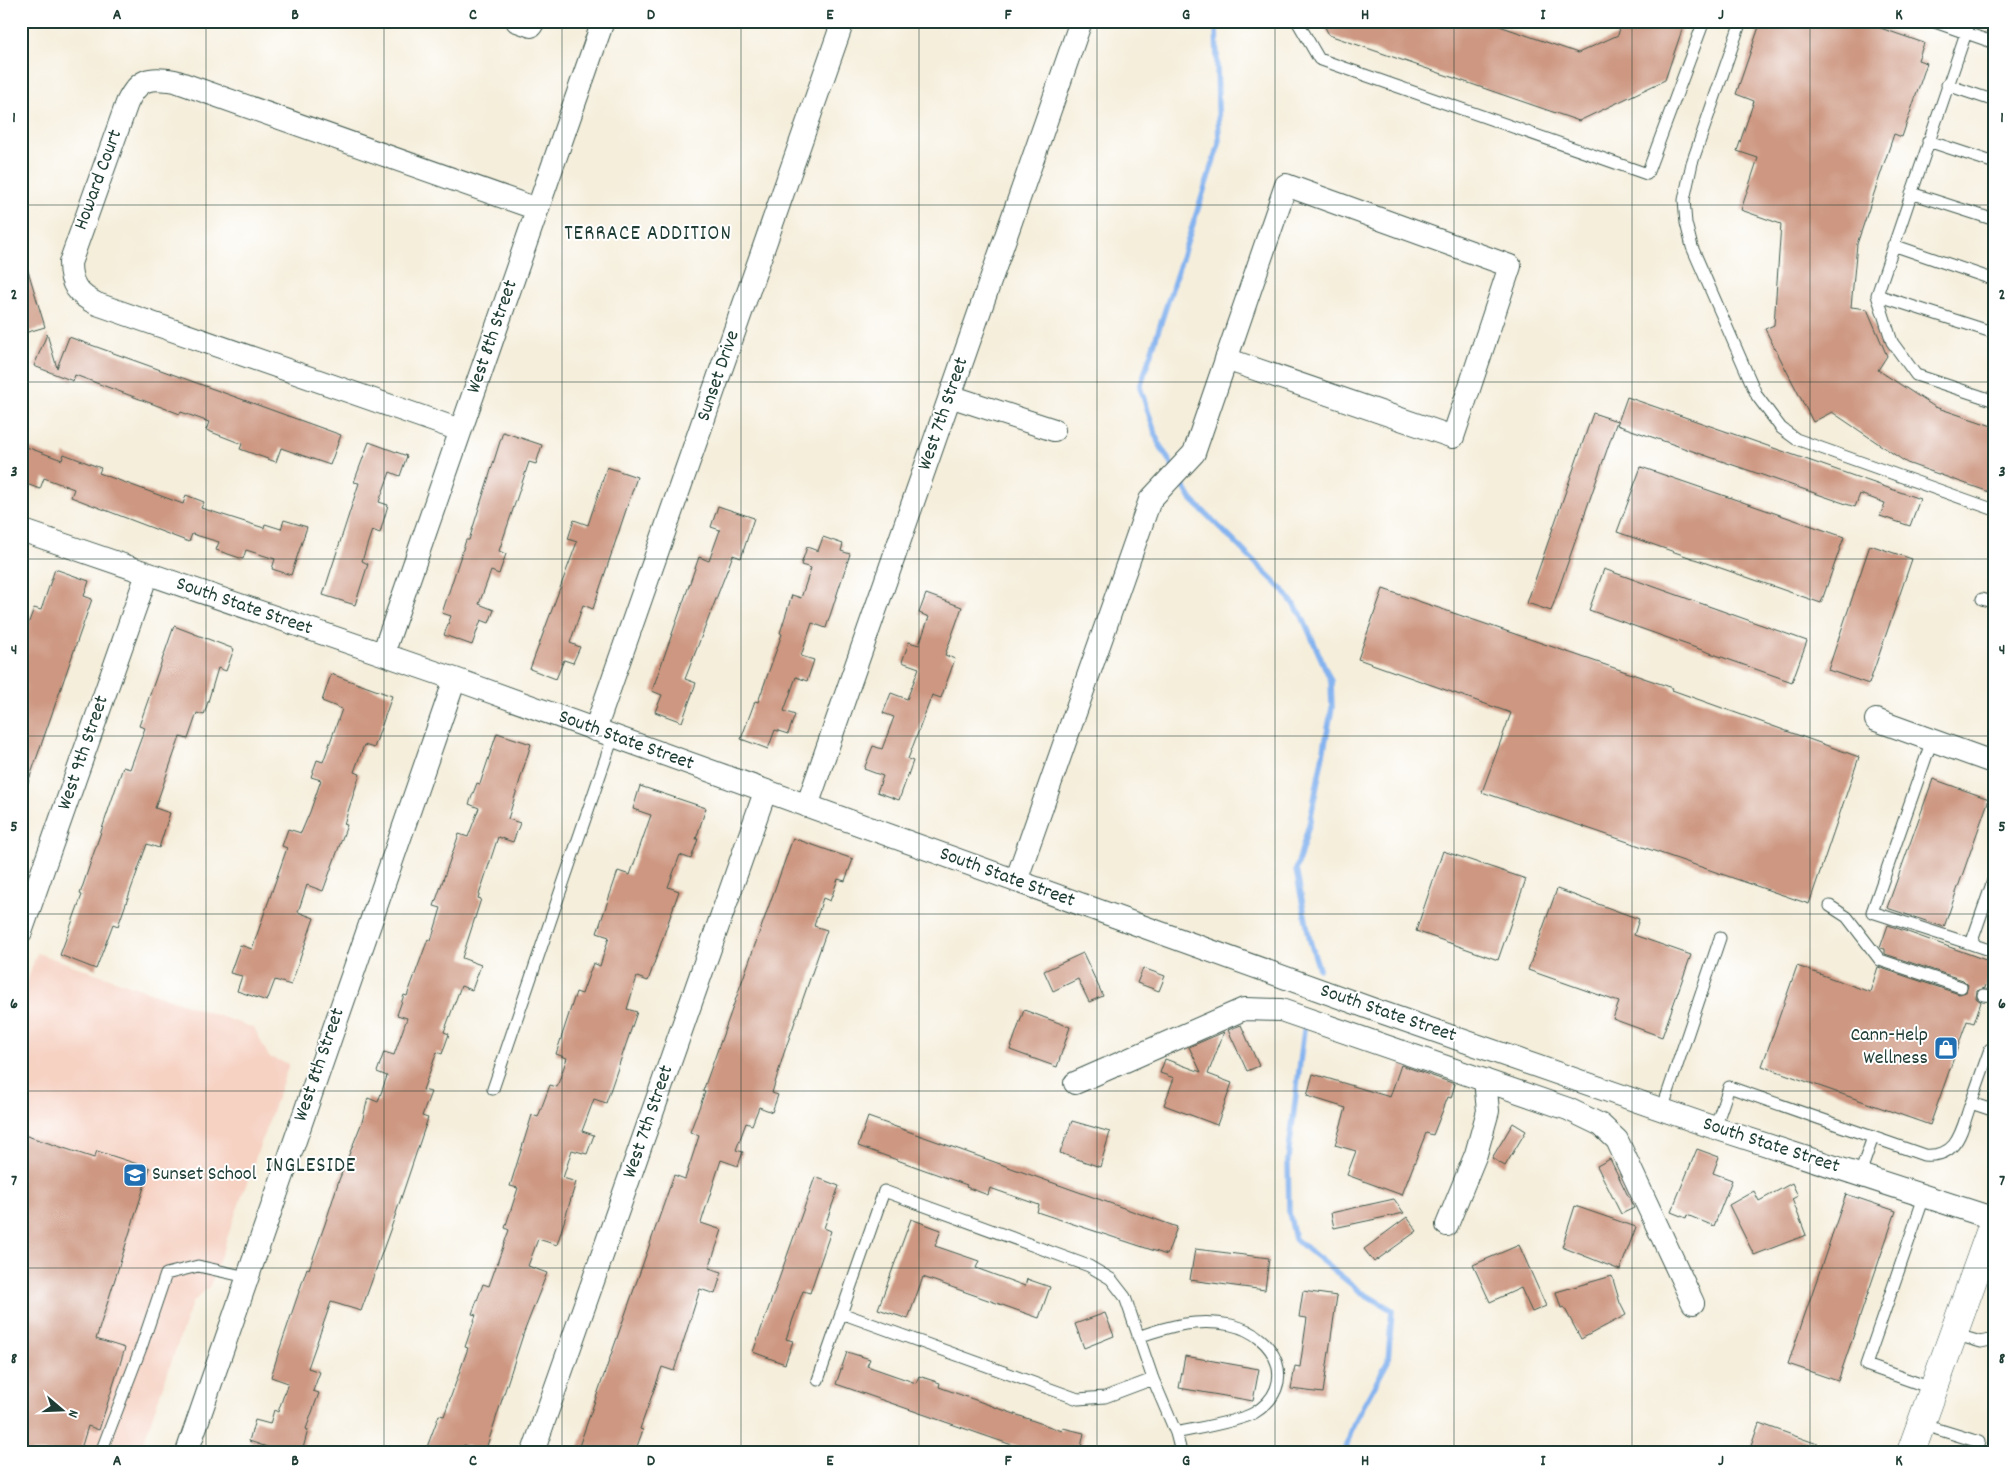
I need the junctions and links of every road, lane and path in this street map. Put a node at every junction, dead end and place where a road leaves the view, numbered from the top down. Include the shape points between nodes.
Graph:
1 (517, 21) edge
2 (534, 21) edge
3 (603, 21) edge
4 (843, 21) edge
5 (1081, 21) edge
6 (1297, 21) edge
7 (1704, 21) edge
8 (1741, 21) edge
9 (1932, 21) edge
10 (1970, 21) edge
11 (1965, 33) junction
12 (1995, 43) edge
13 (1947, 85) junction
14 (1995, 101) edge
15 (1928, 141) junction
16 (1995, 163) edge
17 (1911, 193) junction
18 (538, 208) junction
19 (1995, 220) edge
20 (1893, 245) junction
21 (1995, 280) edge
22 (1877, 295) junction
23 (1995, 333) edge
24 (1226, 359) junction
25 (950, 396) junction
26 (1994, 397) edge
27 (460, 430) junction
28 (1054, 430) dead end
29 (1995, 510) edge
30 (21, 530) edge
31 (147, 574) junction
32 (1982, 599) dead end
33 (1995, 603) edge
34 (382, 654) junction
35 (455, 679) junction
36 (1876, 720) dead end
37 (604, 734) junction
38 (1932, 740) junction
39 (1995, 762) edge
40 (765, 792) junction
41 (807, 806) junction
42 (1995, 875) edge
43 (1016, 881) junction
44 (1830, 906) dead end
45 (21, 932) edge
46 (1720, 938) dead end
47 (1971, 944) junction
48 (1995, 952) edge
49 (1961, 987) dead end
50 (1375, 1010) junction
51 (1369, 1040) junction
52 (1990, 1049) dead end
53 (1485, 1080) junction
54 (1075, 1083) dead end
55 (493, 1089) dead end
56 (1970, 1103) junction
57 (1662, 1110) junction
58 (1995, 1111) edge
59 (1714, 1128) junction
60 (1873, 1137) junction
61 (1860, 1174) junction
62 (1924, 1196) junction
63 (1995, 1219) edge
64 (1447, 1225) dead end
65 (247, 1277) junction
66 (1692, 1303) dead end
67 (841, 1313) junction
68 (1953, 1334) junction
69 (1138, 1336) junction
70 (1995, 1339) edge
71 (1153, 1379) junction
72 (818, 1380) dead end
73 (1934, 1389) junction
74 (1921, 1424) junction
75 (1176, 1433) junction
76 (101, 1452) edge
77 (187, 1452) edge
78 (533, 1452) edge
79 (1182, 1452) edge
80 (1911, 1452) edge
81 (1976, 1452) edge

1 - 2 street via 531,26
3 - 18 street, West 8th Street
4 - 37 street, Sunset Drive
5 - 25 street, West 7th Street
6 - 7 lane via 1319,59 1647,174
8 - 29 lane via 1692,163 1684,200 1692,247 1757,396 1781,428 1796,439
9 - 11 lane
10 - 11 lane
11 - 12 lane
11 - 13 lane
13 - 14 lane
13 - 15 lane
15 - 16 lane
15 - 17 lane
17 - 19 lane
17 - 20 lane
18 - 27 street, West 8th Street
18 - 27 street, Howard Court via 175,81 158,78 145,80 133,91 127,103 70,263 74,288 97,304
20 - 21 lane
20 - 22 lane
22 - 23 lane
22 - 26 lane via 1892,342 1916,375
24 - 24 street via 1286,184 1510,266 1453,437
24 - 43 street via 1194,453 1150,500
25 - 28 street
25 - 41 street, West 7th Street
27 - 34 street, West 8th Street
30 - 31 street, South State Street
31 - 34 street, South State Street
31 - 45 street, West 9th Street
32 - 33 lane
34 - 35 street, South State Street
35 - 37 street, South State Street
35 - 65 street, West 8th Street
36 - 38 street
37 - 40 street, South State Street
37 - 55 lane
38 - 39 street
38 - 47 lane via 1872,912
40 - 41 street, South State Street
40 - 78 street, West 7th Street
41 - 43 street, South State Street
42 - 47 lane
43 - 50 street, South State Street
44 - 49 lane via 1847,917 1880,960
46 - 57 lane
47 - 48 lane
50 - 51 street
50 - 57 street, South State Street
51 - 53 street
51 - 54 street via 1280,1010 1244,1009
52 - 56 lane
53 - 64 street via 1488,1112 1476,1154
53 - 66 street via 1568,1109 1601,1125 1617,1140
56 - 58 lane
56 - 60 lane via 1957,1140 1950,1151 1937,1156 1924,1155
57 - 59 street, South State Street
59 - 60 lane via 1729,1087
59 - 61 street, South State Street
60 - 61 lane
61 - 62 street, South State Street
62 - 63 street, South State Street
62 - 73 lane via 1866,1365
63 - 68 main road
65 - 76 lane via 198,1266 166,1274
65 - 77 street, West 8th Street
67 - 69 lane via 884,1191 1089,1266 1110,1279 1125,1297
67 - 71 lane via 1078,1399 1105,1397
67 - 72 lane
68 - 70 lane via 1981,1342
68 - 73 main road
69 - 71 lane
69 - 75 lane via 1191,1322 1231,1325 1256,1334 1270,1347 1279,1366 1277,1384 1266,1403 1253,1414
71 - 75 lane
73 - 74 main road
74 - 80 main road
74 - 81 lane via 1978,1442
75 - 79 lane

